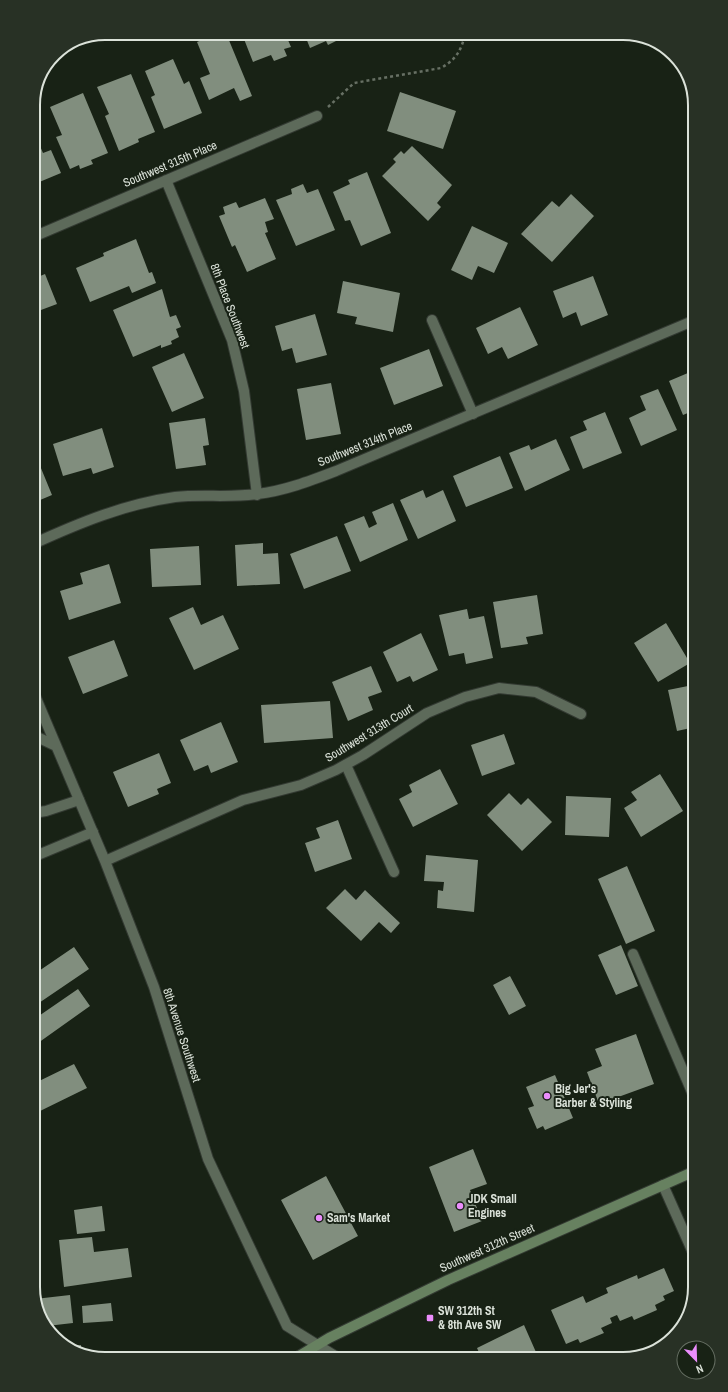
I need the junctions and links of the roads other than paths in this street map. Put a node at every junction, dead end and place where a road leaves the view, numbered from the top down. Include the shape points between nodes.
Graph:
1 (318, 116) road end
2 (166, 180) junction
3 (40, 234) edge
4 (432, 320) dead end
5 (688, 323) edge
6 (473, 414) junction
7 (257, 494) junction
8 (40, 541) edge
9 (40, 708) edge
10 (581, 714) dead end
11 (40, 738) edge
12 (56, 746) junction
13 (346, 765) junction
14 (79, 800) junction
15 (40, 812) edge
16 (93, 832) junction
17 (40, 854) edge
18 (105, 861) junction
19 (394, 872) dead end
20 (633, 954) dead end
21 (688, 1083) edge
22 (688, 1174) edge
23 (663, 1185) junction
24 (688, 1241) edge
25 (316, 1346) junction
26 (306, 1352) edge
27 (327, 1352) edge

1 - 2 street, Southwest 315th Place
2 - 3 street, Southwest 315th Place
2 - 7 street, 8th Place Southwest via 232,340 244,391
4 - 6 street
5 - 6 street, Southwest 314th Place
6 - 7 street, Southwest 314th Place via 336,471 300,484
7 - 8 street, Southwest 314th Place via 176,497 140,503 102,514
9 - 12 street, 8th Avenue Southwest
10 - 13 street, Southwest 313th Court via 536,692 499,688 464,697 427,713
11 - 12 street
12 - 14 street, 8th Avenue Southwest
13 - 18 street, Southwest 313th Court via 301,784 243,800
13 - 19 street
14 - 15 street
14 - 16 street, 8th Avenue Southwest
16 - 17 street
16 - 18 street, 8th Avenue Southwest
18 - 25 street, 8th Avenue Southwest via 154,987 208,1159 287,1326
20 - 21 street
22 - 23 street, Southwest 312th Street
23 - 24 street
23 - 25 street, Southwest 312th Street via 448,1280
25 - 26 street, Southwest 312th Street
25 - 27 street, 8th Avenue Southwest

